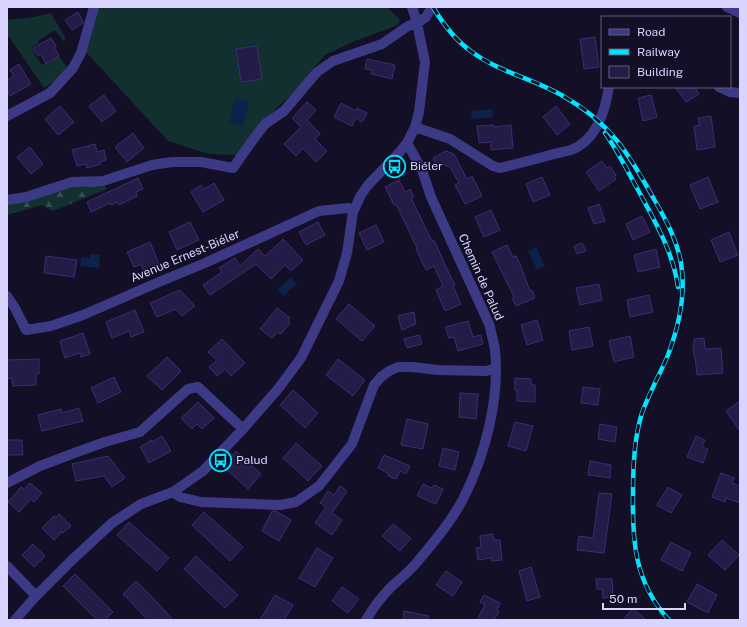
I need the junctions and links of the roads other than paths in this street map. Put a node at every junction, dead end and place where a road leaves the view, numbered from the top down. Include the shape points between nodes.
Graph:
1 (94, 7) edge
2 (412, 7) edge
3 (432, 7) edge
4 (727, 7) edge
5 (740, 13) edge
6 (417, 23) junction
7 (609, 88) edge
8 (721, 88) edge
9 (740, 93) edge
10 (7, 116) edge
11 (415, 127) junction
12 (406, 142) junction
13 (7, 200) edge
14 (353, 212) junction
15 (7, 296) edge
16 (496, 368) junction
17 (243, 429) junction
18 (7, 483) edge
19 (173, 492) junction
20 (7, 566) edge
21 (36, 596) junction
22 (14, 620) edge
23 (366, 620) edge

1 - 10 street via 81,53 73,68 50,93
2 - 6 street
3 - 6 street via 426,17
4 - 5 street
6 - 11 street via 425,62
6 - 13 street via 408,26 382,44 333,61 317,72 284,111 265,124 233,168 201,162 172,162 152,165 103,181 72,182 26,197
7 - 11 street via 598,124 589,138 572,149 500,168 450,139
8 - 9 street
11 - 12 street
12 - 14 street via 368,185
12 - 16 street, Chemin de Palud via 422,170 431,197 490,326
14 - 15 street, Avenue Ernest-Biéler via 348,208 319,211 205,264 52,326 26,330
14 - 17 street via 347,253 339,281 301,358
16 - 19 street via 466,371 398,367 389,371 374,385 352,444 319,486 296,502 280,505 201,502 180,497
16 - 23 street, Chemin de Palud via 492,413 478,465 462,500 435,540 411,570 383,595
17 - 18 street via 198,387 188,389 140,432 40,466
17 - 19 street via 203,470
19 - 21 street via 141,504 112,523
20 - 21 street
21 - 22 street

